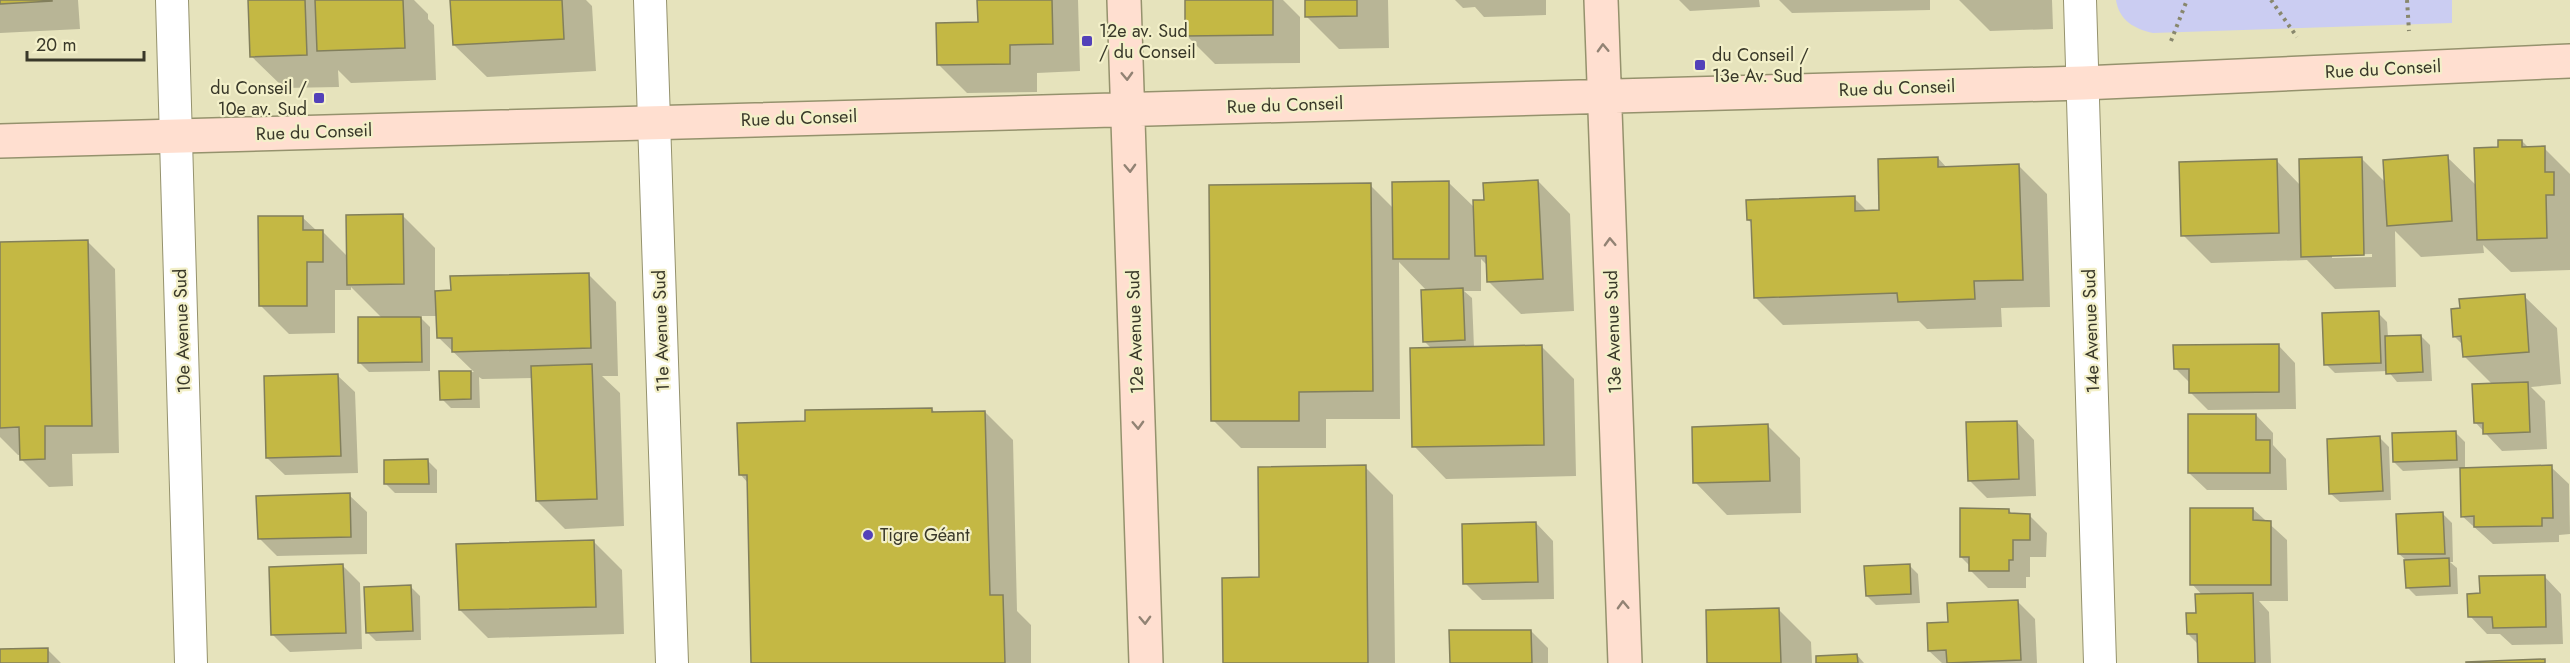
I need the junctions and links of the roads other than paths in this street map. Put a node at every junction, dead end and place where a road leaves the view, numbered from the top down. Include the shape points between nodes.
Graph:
1 (172, 0) edge
2 (650, 0) edge
3 (1124, 0) edge
4 (1601, 0) edge
5 (2080, 0) edge
6 (2570, 60) edge
7 (2083, 83) junction
8 (1605, 96) junction
9 (1128, 109) junction
10 (654, 123) junction
11 (177, 136) junction
12 (0, 141) edge
13 (191, 663) edge
14 (672, 663) edge
15 (1146, 663) edge
16 (1625, 663) edge
17 (2100, 663) edge

1 - 11 street, 10e Avenue Sud
2 - 10 street, 11e Avenue Sud
3 -> 9 street, 12e Avenue Sud
8 -> 4 street, 13e Avenue Sud
5 - 7 street, 14e Avenue Sud
6 - 7 street, Rue du Conseil
7 - 8 street, Rue du Conseil
7 - 17 street, 14e Avenue Sud
8 - 9 street, Rue du Conseil
16 -> 8 street, 13e Avenue Sud
9 - 10 street, Rue du Conseil
9 -> 15 street, 12e Avenue Sud
10 - 11 street, Rue du Conseil
10 - 14 street, 11e Avenue Sud
11 - 12 street, Rue du Conseil
11 - 13 street, 10e Avenue Sud

